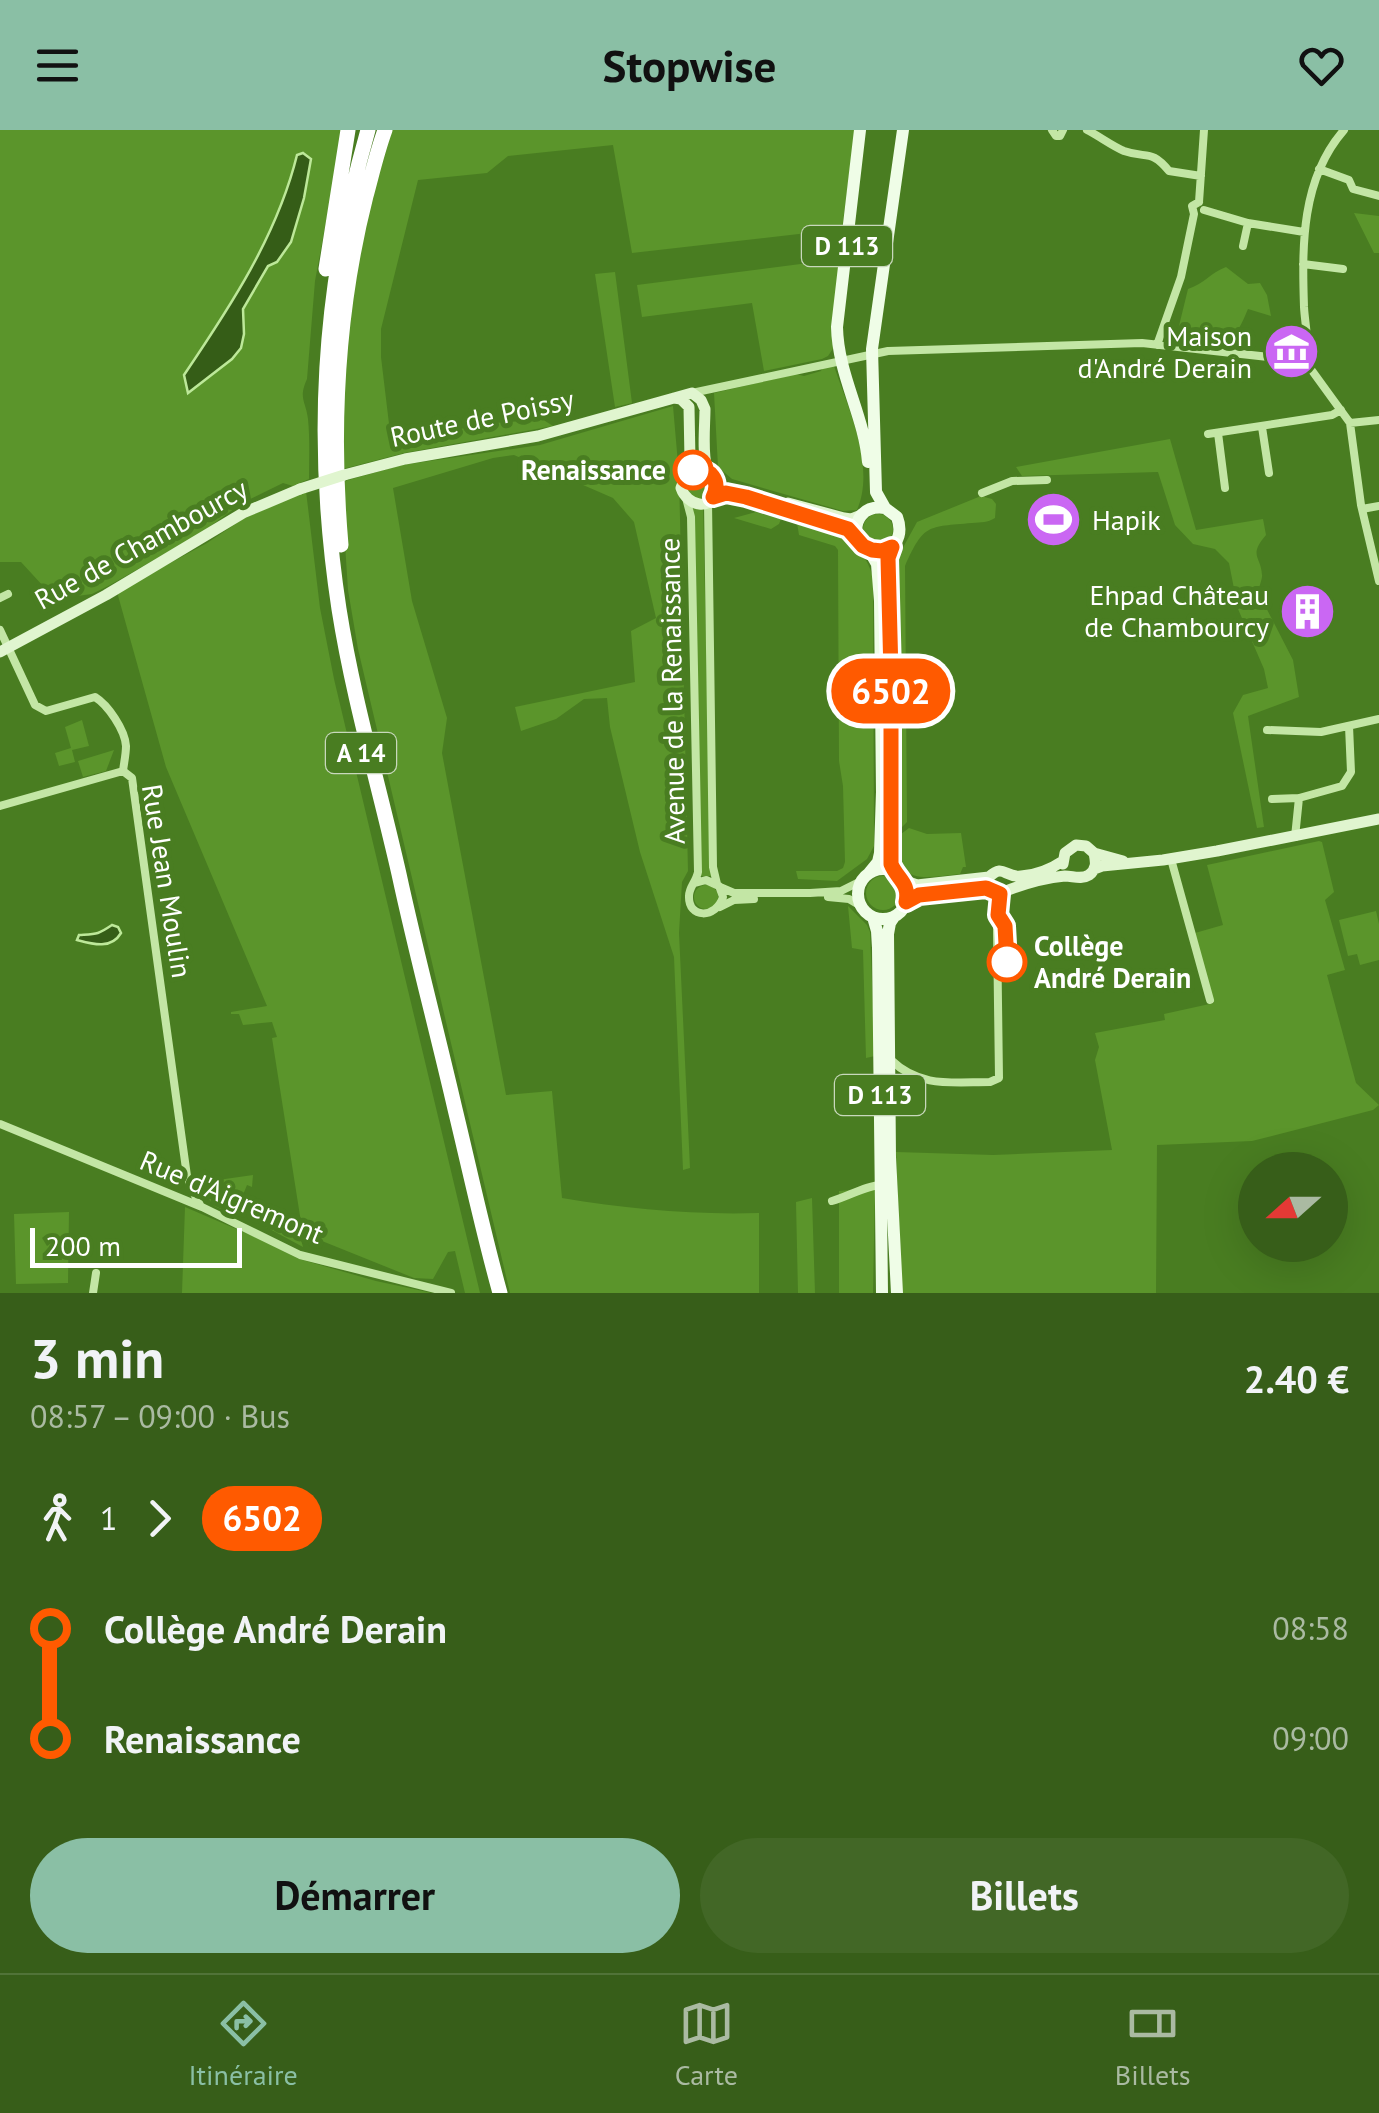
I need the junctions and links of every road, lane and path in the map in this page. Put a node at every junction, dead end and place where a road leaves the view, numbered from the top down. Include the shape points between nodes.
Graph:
1 (348, 130) edge
2 (357, 130) edge
3 (368, 130) edge
4 (384, 130) edge
5 (860, 130) edge
6 (903, 130) edge
7 (1052, 130) edge
8 (1063, 130) edge
9 (1087, 130) edge
10 (1204, 130) edge
11 (1344, 130) edge
12 (1318, 169) junction
13 (1201, 176) junction
14 (1379, 196) edge
15 (336, 203) junction
16 (1202, 206) junction
17 (1248, 223) junction
18 (1304, 232) junction
19 (1242, 246) dead end
20 (1303, 264) junction
21 (1343, 269) dead end
22 (1157, 345) junction
23 (873, 356) junction
24 (1305, 361) junction
25 (840, 362) junction
26 (692, 393) junction
27 (674, 398) junction
28 (1341, 410) junction
29 (1379, 420) edge
30 (1350, 424) junction
31 (1262, 427) junction
32 (1218, 432) junction
33 (1208, 434) dead end
34 (688, 473) junction
35 (1270, 473) dead end
36 (712, 475) junction
37 (1047, 480) dead end
38 (1225, 488) dead end
39 (300, 489) joint
40 (982, 493) dead end
41 (686, 498) junction
42 (711, 499) junction
43 (1379, 506) edge
44 (884, 508) junction
45 (864, 512) junction
46 (1364, 513) junction
47 (1379, 515) edge
48 (858, 539) junction
49 (892, 547) junction
50 (870, 550) junction
51 (1379, 581) edge
52 (0, 630) edge
53 (4, 649) edge
54 (354, 678) junction
55 (1379, 719) edge
56 (1349, 726) junction
57 (1267, 730) dead end
58 (122, 771) junction
59 (1299, 798) junction
60 (1272, 800) dead end
61 (0, 806) edge
62 (1379, 819) edge
63 (1295, 837) junction
64 (1094, 853) junction
65 (1171, 859) junction
66 (1063, 861) junction
67 (1132, 863) junction
68 (1094, 869) junction
69 (899, 876) junction
70 (1071, 876) junction
71 (865, 877) junction
72 (695, 883) junction
73 (718, 885) junction
74 (993, 886) junction
75 (906, 902) junction
76 (861, 906) junction
77 (718, 908) junction
78 (873, 917) junction
79 (894, 917) junction
80 (1210, 1000) dead end
81 (889, 1058) junction
82 (904, 1072) junction
83 (885, 1083) junction
84 (862, 1084) dead end
85 (0, 1124) edge
86 (882, 1185) junction
87 (184, 1194) junction
88 (832, 1201) dead end
89 (96, 1273) dead end
90 (93, 1293) edge
91 (452, 1293) edge
92 (490, 1293) edge
93 (500, 1293) edge
94 (882, 1293) edge
95 (895, 1293) edge

1 - 15 highway
2 - 15 highway, A 14
3 - 54 highway, A 14 via 335,277 324,415 329,526
4 - 54 highway via 348,277 336,431
5 - 25 main road, D 113 via 837,327
6 - 23 main road, D 113
7 - 8 street via 1060,136
9 - 13 street via 1124,151 1150,155 1169,171
10 - 13 street
11 - 12 street
12 - 14 street
12 - 18 street
13 - 16 street
15 - 92 highway, A 14 via 315,416 330,612
16 - 17 street
16 - 22 street via 1192,206 1181,277
17 - 18 street
17 - 19 street
18 - 20 street
20 - 21 street
20 - 24 street
22 - 23 street, Route de Poissy
22 - 24 street, Route de Poissy
23 - 25 street, Route de Poissy
23 - 44 main road, D 113 via 876,489
24 - 28 street
25 - 26 street, Route de Poissy
25 - 45 main road, D 113 via 864,435
26 - 27 street, Route de Poissy
26 - 36 street via 705,409
27 - 34 street via 689,407
27 - 39 street, Route de Poissy, bridge via 538,436 405,458
28 - 30 street
28 - 31 street
29 - 30 street
30 - 46 street
31 - 32 street
31 - 35 street
32 - 33 street
32 - 38 street
34 - 36 street
34 - 41 street via 682,485
36 - 42 street
36 - 45 street via 734,488 844,518
37 - 40 street via 1012,481
39 - 53 street, Rue de Chambourcy via 243,514
41 - 42 street via 698,504
41 - 72 street, Avenue de la Renaissance
42 - 48 street via 726,493 746,497 846,528
42 - 73 street, Avenue de la Renaissance
43 - 46 street
44 - 45 main road
44 - 49 main road via 900,525
45 - 48 main road via 856,524
46 - 47 street
46 - 51 street
48 - 50 main road
49 - 50 main road
49 - 69 main road via 889,854
50 - 71 main road via 878,564 880,600 882,792 880,853
52 - 53 street
53 - 58 street, Rue Jean Moulin via 39,709 95,698 105,703 125,739
54 - 93 highway, A 14
55 - 56 street
56 - 57 street
56 - 59 street via 1348,780
58 - 61 street
58 - 87 street, Rue Jean Moulin via 132,778 187,1176
59 - 60 street
59 - 63 street
62 - 63 street
63 - 65 street
64 - 66 street via 1076,845
64 - 67 street
64 - 68 street
65 - 67 street
65 - 80 street
66 - 70 street
66 - 74 street via 1023,876 998,870
67 - 68 street
68 - 70 street
69 - 71 main road via 880,869
69 - 74 street via 918,885
69 - 75 main road
70 - 74 street
71 - 73 street via 841,891 810,893 740,894
71 - 76 main road
72 - 73 street
72 - 77 street via 688,895 693,908 705,914
73 - 77 street
74 - 75 street
74 - 82 street via 998,1078 929,1082
75 - 79 main road
76 - 77 street via 842,897 814,897 734,900
76 - 78 main road
78 - 79 main road
78 - 83 main road, D 113
79 - 81 main road, D 113 via 887,940
81 - 82 street
81 - 83 main road, D 113
82 - 83 street
83 - 84 street
83 - 86 main road, D 113
83 - 95 main road, D 113
85 - 87 street, Rue d'Aigremont via 167,1194
86 - 88 street
86 - 94 main road, D 113
87 - 91 street, Rue d'Aigremont via 300,1255
89 - 90 street

